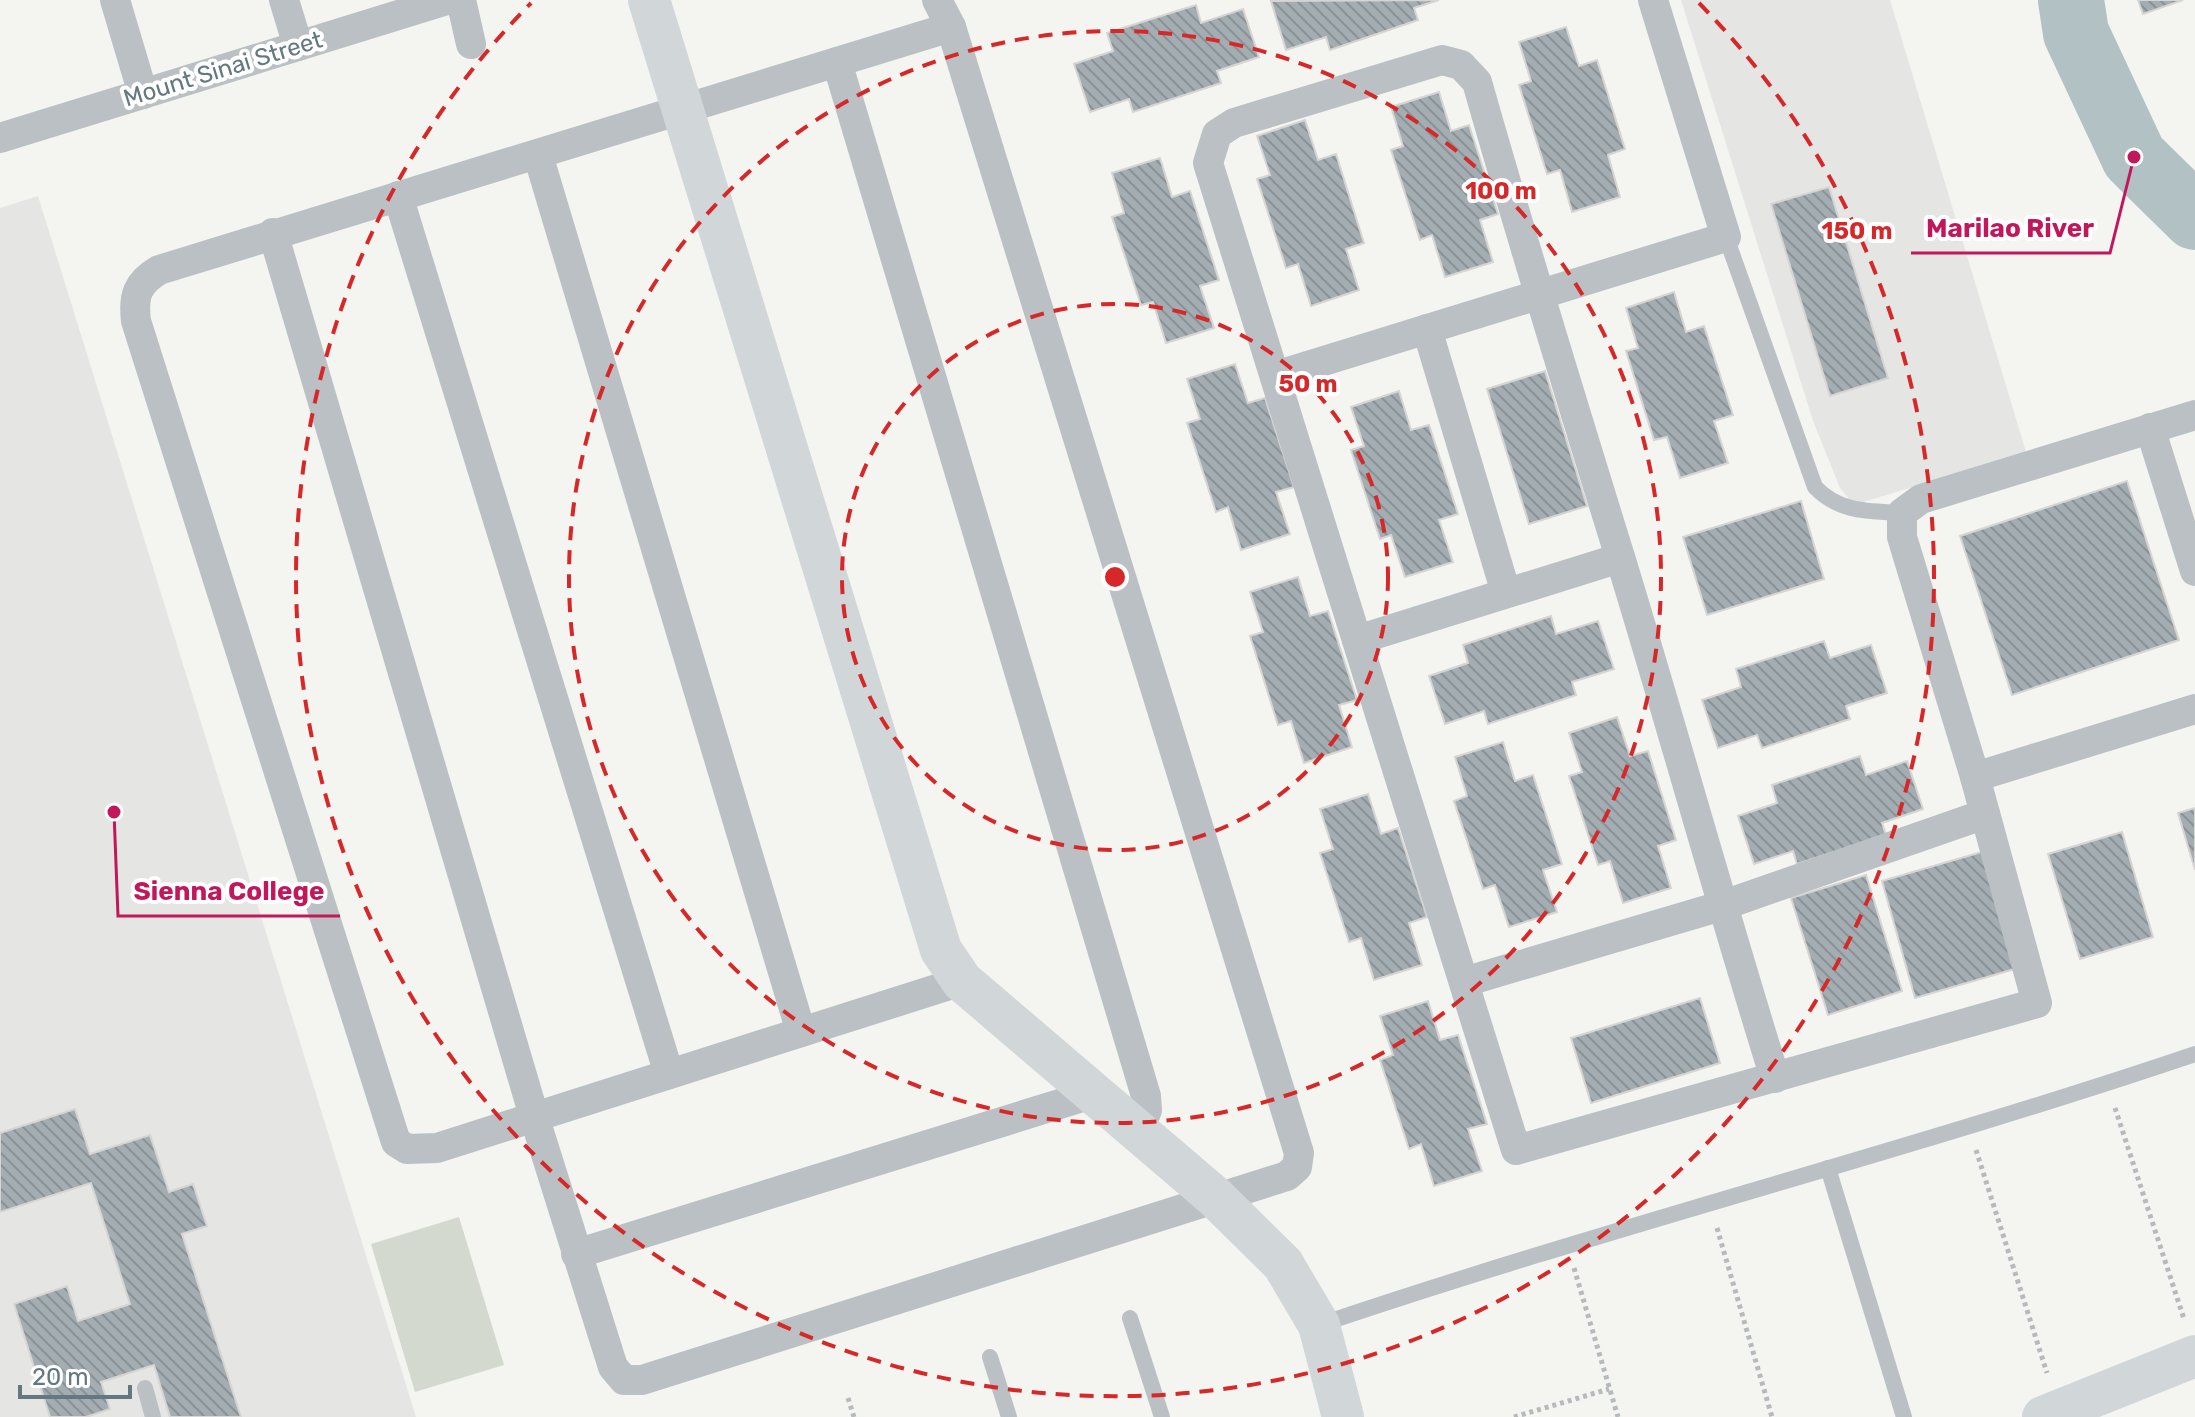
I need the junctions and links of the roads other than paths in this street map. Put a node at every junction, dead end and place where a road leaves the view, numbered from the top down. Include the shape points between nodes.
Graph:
1 (115, 0) edge
2 (284, 0) edge
3 (447, 0) edge
4 (461, 0) edge
5 (649, 0) edge
6 (937, 0) edge
7 (1653, 0) edge
8 (951, 27) junction
9 (471, 44) dead end
10 (298, 46) junction
11 (837, 62) junction
12 (143, 94) junction
13 (684, 112) junction
14 (2, 130) edge
15 (538, 155) junction
16 (398, 196) junction
17 (273, 233) junction
18 (1726, 237) junction
19 (1538, 296) junction
20 (1427, 329) junction
21 (1275, 376) junction
22 (2195, 415) edge
23 (2150, 428) junction
24 (1902, 513) junction
25 (1620, 558) junction
26 (2195, 571) edge
27 (1506, 593) junction
28 (1357, 640) junction
29 (2195, 709) edge
30 (1975, 777) junction
31 (1985, 814) junction
32 (1721, 906) junction
33 (962, 981) junction
34 (1464, 982) junction
35 (801, 1032) junction
36 (2195, 1054) edge
37 (669, 1074) junction
38 (1775, 1078) junction
39 (1092, 1094) junction
40 (534, 1116) junction
41 (1138, 1133) junction
42 (1828, 1168) junction
43 (1215, 1197) junction
44 (576, 1254) junction
45 (1130, 1318) dead end
46 (1319, 1325) junction
47 (2190, 1340) edge
48 (990, 1357) dead end
49 (145, 1388) dead end
50 (2051, 1414) edge
51 (153, 1417) edge
52 (1009, 1417) edge
53 (1162, 1417) edge
54 (1343, 1417) edge
55 (1904, 1417) edge

1 - 12 street
2 - 10 street
3 - 10 street, Mount Sinai Street
4 - 9 street
5 - 13 street
6 - 8 street
7 - 18 street
8 - 11 street
8 - 43 street via 1299,1153 1297,1167 1287,1176
10 - 12 street, Mount Sinai Street
11 - 13 street
11 - 41 street via 1146,1096
12 - 14 street, Mount Sinai Street
13 - 15 street
13 - 33 street via 941,950
15 - 16 street
15 - 35 street
16 - 17 street
16 - 37 street
17 - 40 street
17 - 40 street via 145,278 136,290 136,321 396,1142 407,1149 437,1148
18 - 19 street
18 - 24 lane via 1815,487 1847,509
19 - 20 street
19 - 21 street via 1477,82 1461,65 1442,60 1249,119 1217,134 1208,163
19 - 25 street
20 - 21 street
20 - 27 street
21 - 28 street
22 - 23 street
23 - 24 street via 1921,499
23 - 26 street
24 - 30 street via 1902,537
25 - 27 street
25 - 32 street
27 - 28 street
28 - 34 street
29 - 30 street
30 - 31 street
31 - 32 street
31 - 38 street via 2037,1003
32 - 34 street
32 - 38 street
33 - 35 street
33 - 39 street
34 - 38 street via 1516,1150
35 - 37 street
36 - 42 lane
37 - 40 street
39 - 41 street
39 - 44 street
40 - 44 street
41 - 43 street
42 - 46 lane
42 - 55 lane
43 - 44 street via 642,1380 624,1380 613,1367
43 - 46 street via 1283,1264
45 - 53 lane
46 - 54 street
47 - 50 street
48 - 52 lane
49 - 51 lane

